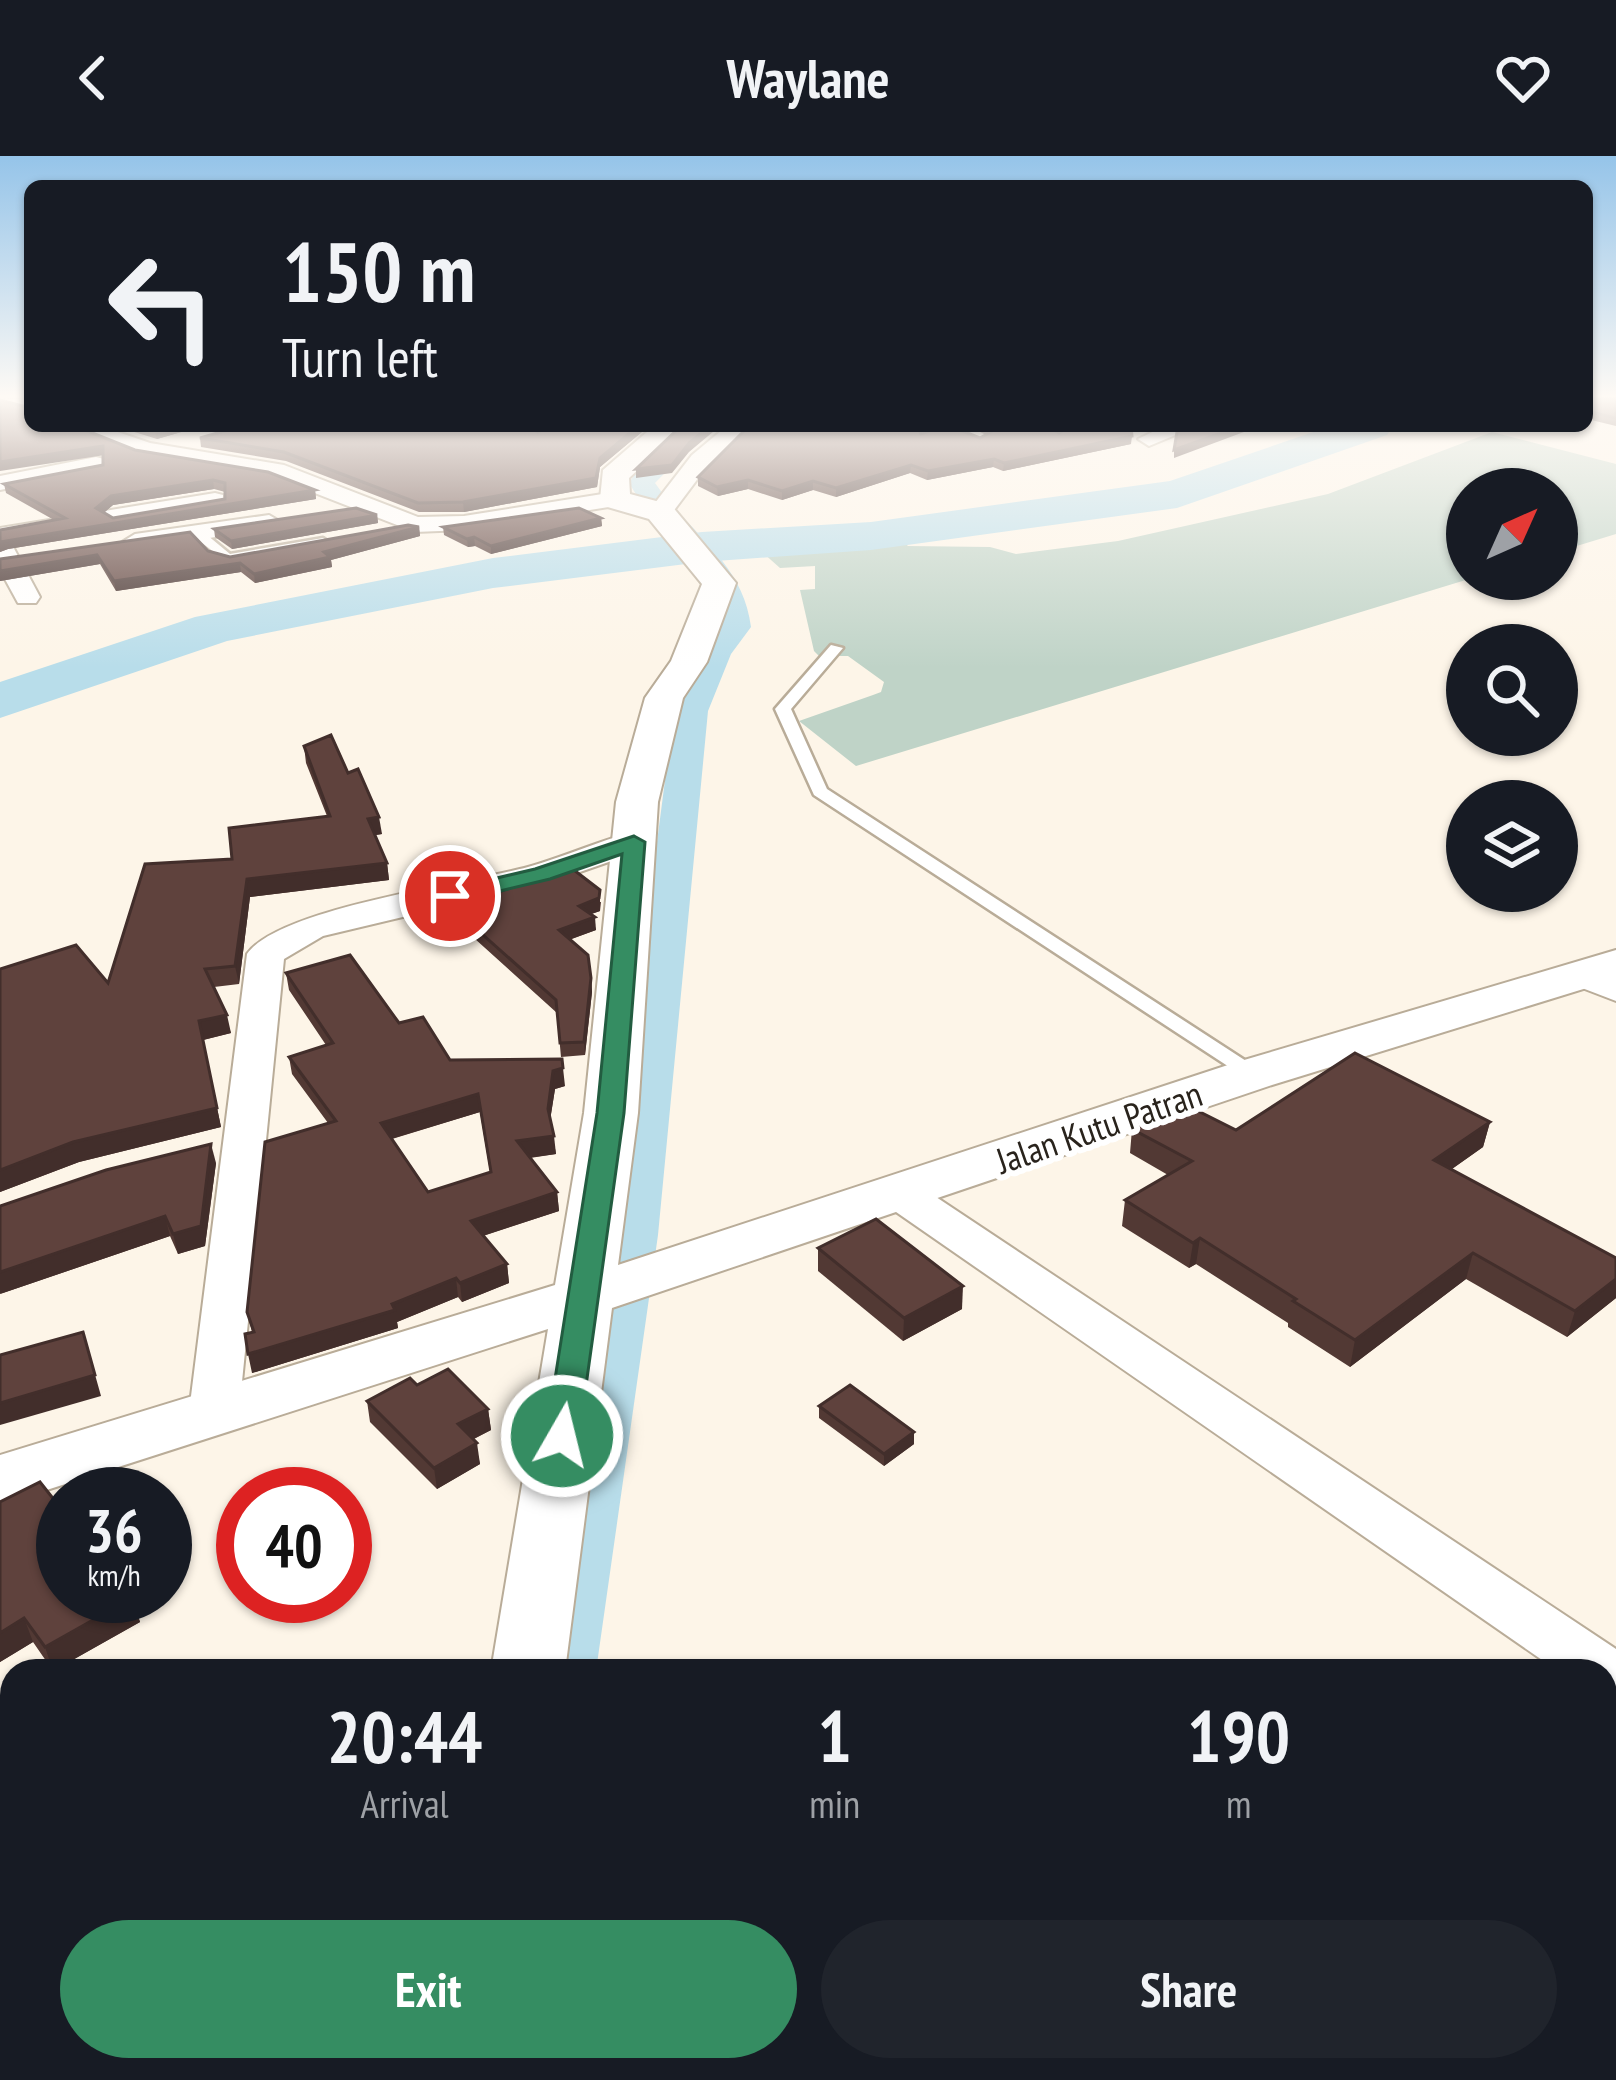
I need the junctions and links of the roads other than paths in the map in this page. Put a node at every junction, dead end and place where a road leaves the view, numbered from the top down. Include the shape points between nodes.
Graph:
1 (319, 488) edge
2 (625, 488) edge
3 (671, 488) edge
4 (215, 500) edge
5 (358, 504) junction
6 (647, 510) junction
7 (196, 533) junction
8 (344, 539) edge
9 (103, 547) edge
10 (10, 549) edge
11 (27, 597) dead end
12 (836, 647) dead end
13 (634, 842) junction
14 (1605, 976) edge
15 (1253, 1074) junction
16 (902, 1195) junction
17 (597, 1292) junction
18 (214, 1412) junction
19 (0, 1480) edge
20 (529, 1659) edge
21 (1585, 1659) edge

1 - 5 street
2 - 6 street
3 - 6 street
4 - 10 street
5 - 6 street via 403,527
5 - 7 street
6 - 13 street via 718,583 689,662 664,698
7 - 8 lane via 231,558
7 - 9 street
10 - 11 street
12 - 15 lane via 783,709 820,792
13 - 17 street
13 - 18 street via 542,874 311,928 266,954 222,1144
14 - 15 street, Jalan Kutu Patran
15 - 16 street, Jalan Kutu Patran
16 - 17 street, Jalan Kutu Patran
16 - 21 street
17 - 18 street, Jalan Kutu Patran
17 - 20 street
18 - 19 street, Jalan Kutu Patran

